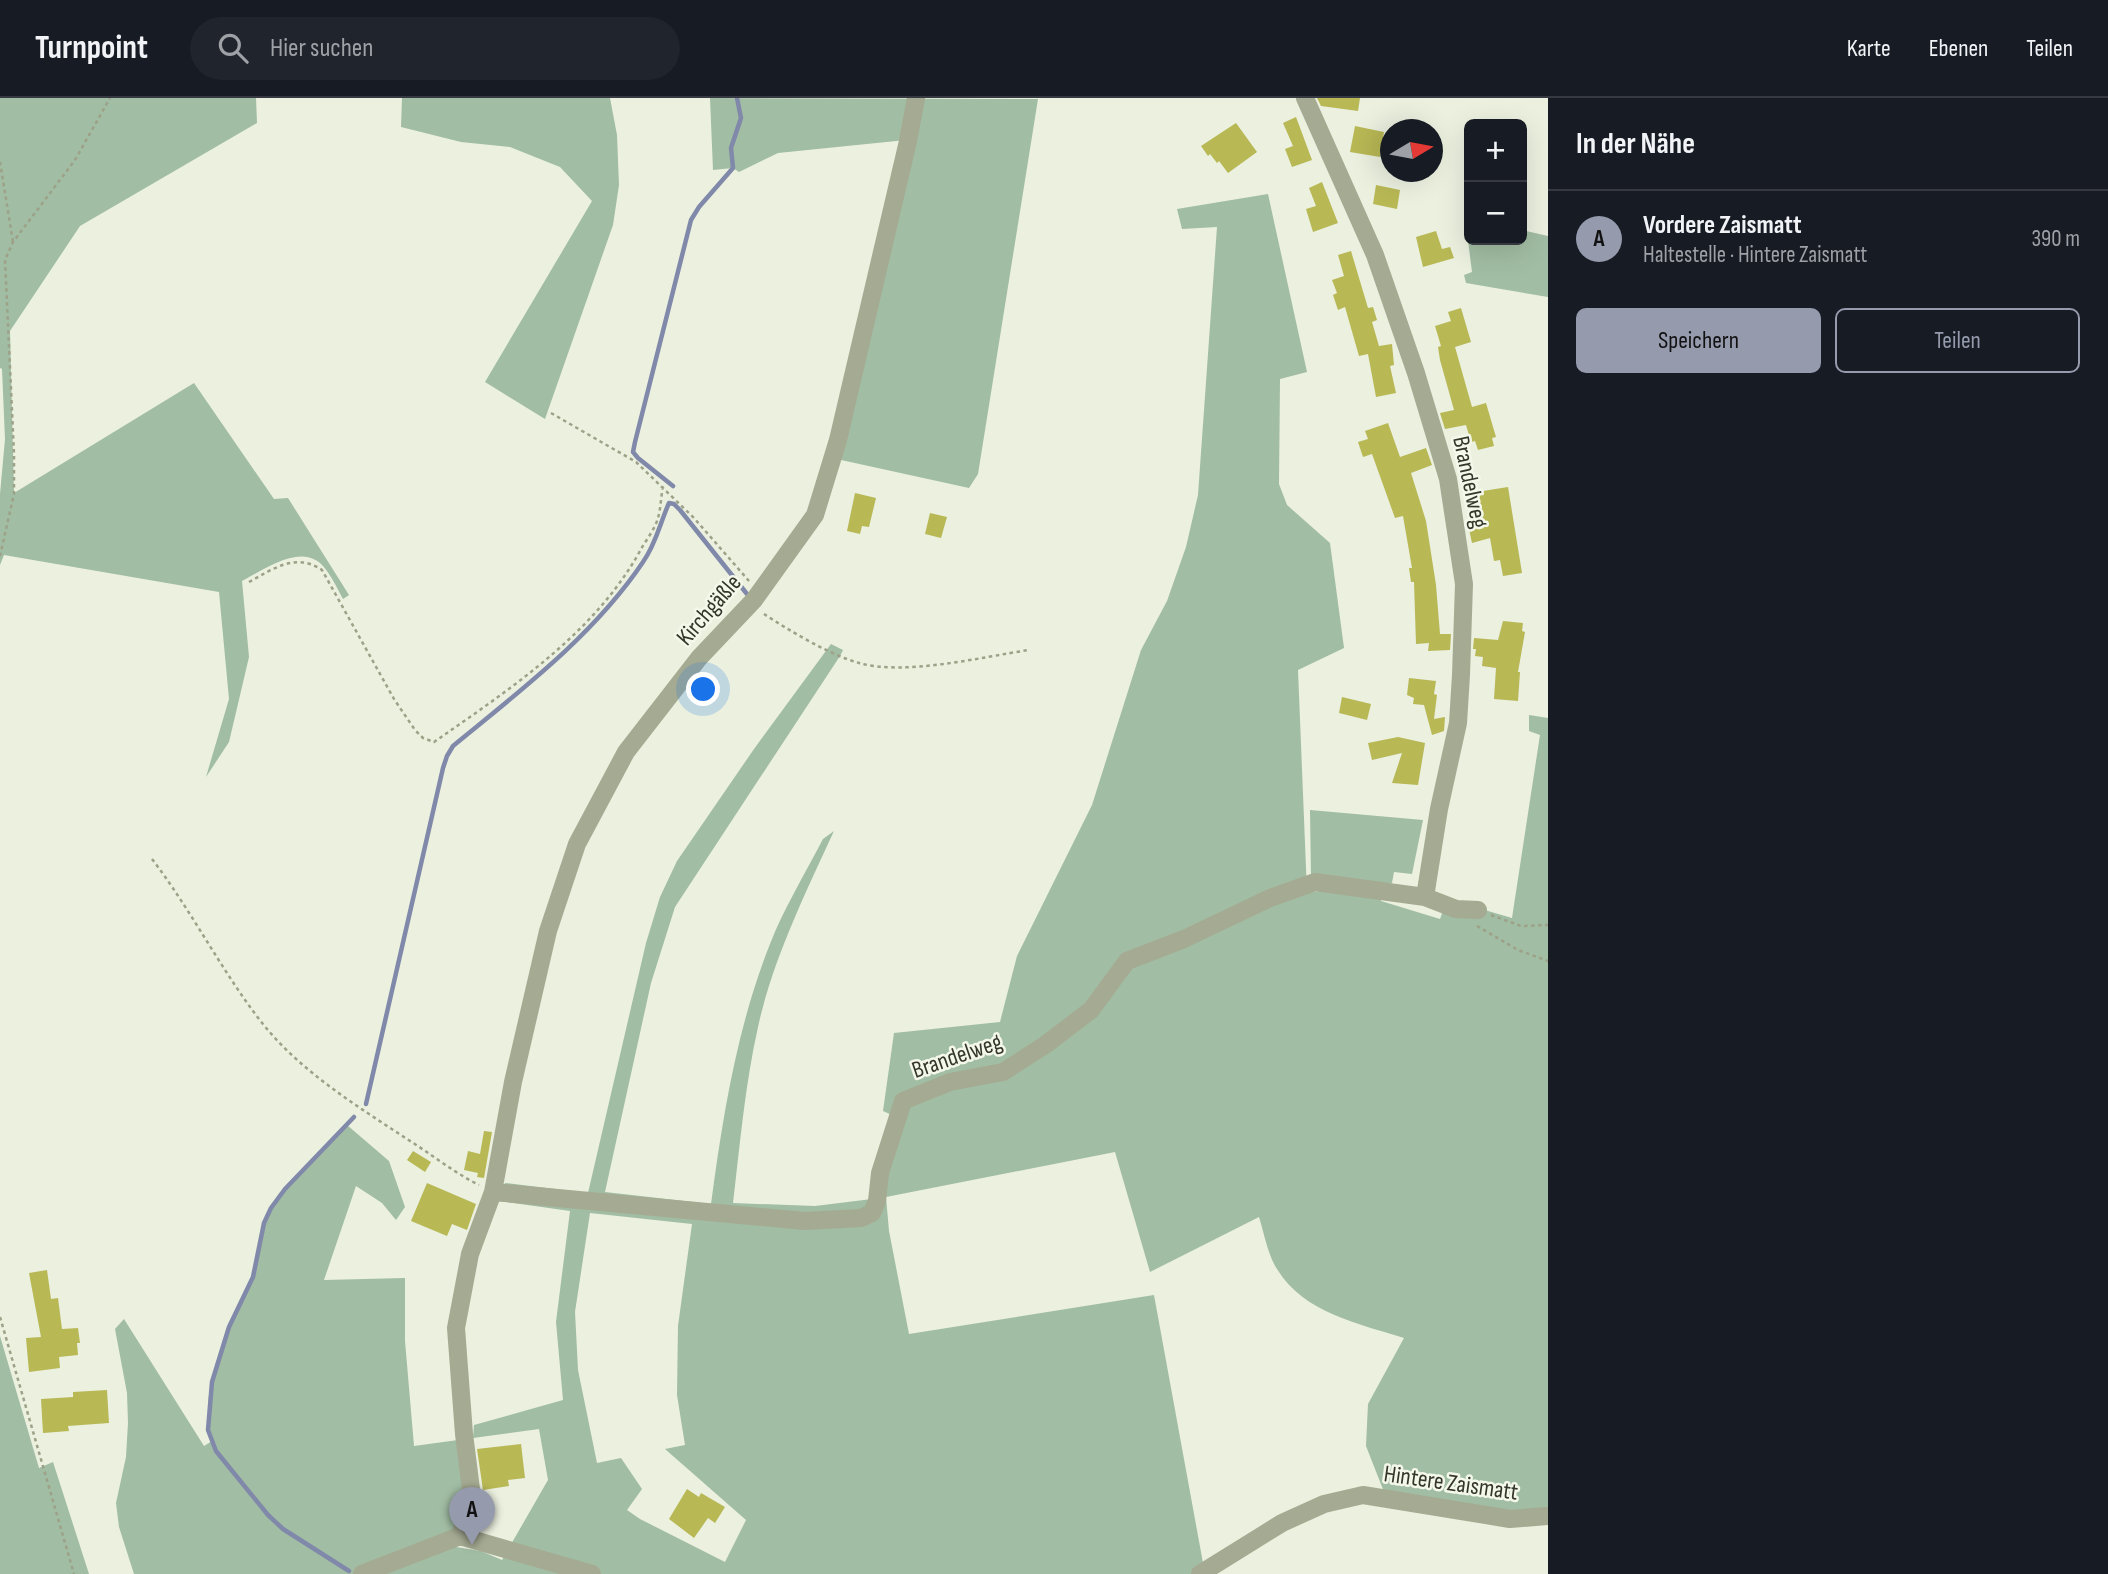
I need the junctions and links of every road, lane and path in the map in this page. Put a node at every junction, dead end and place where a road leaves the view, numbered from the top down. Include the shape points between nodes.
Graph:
1 (110, 98) edge
2 (916, 98) edge
3 (1305, 98) edge
4 (0, 162) edge
5 (13, 242) junction
6 (551, 413) dead end
7 (663, 486) junction
8 (0, 556) edge
9 (249, 582) dead end
10 (754, 599) junction
11 (1029, 650) dead end
12 (152, 859) dead end
13 (1425, 897) junction
14 (1478, 910) joint
15 (1548, 925) edge
16 (1502, 940) dead end
17 (1548, 961) edge
18 (493, 1192) junction
19 (0, 1317) edge
20 (1548, 1516) edge
21 (460, 1536) junction
22 (74, 1574) edge
23 (362, 1574) edge
24 (592, 1574) edge
25 (1200, 1574) edge

1 - 5 path via 75,160
2 - 10 street, Kirchgäßle via 838,440 815,514
3 - 13 street, Brandelweg via 1376,255 1416,373 1448,479 1464,584 1458,723
4 - 5 path
5 - 8 path via 5,260 13,494
6 - 7 path via 636,462
7 - 9 path via 658,520 629,572 602,606 512,688 434,742 415,730 394,699 322,570 295,562
7 - 10 path via 730,556
10 - 11 path via 766,616 840,656 878,667 908,668
10 - 18 street, Kirchgäßle via 699,658 626,752 578,844 548,931
12 - 18 path via 259,1019 289,1053 336,1093 455,1173
13 - 14 street, Brandelweg via 1456,909
13 - 18 street, Brandelweg via 1315,882 1127,961 1091,1010 1003,1072 950,1082 903,1101 880,1172 877,1201 872,1213 861,1218 805,1222
14 - 15 path via 1521,926
16 - 17 path
18 - 21 street, Kirchgäßle via 470,1254 456,1328 472,1497
19 - 22 path
20 - 25 street, Hintere Zaismatt via 1510,1519 1363,1495 1324,1504 1282,1523
21 - 23 street
21 - 24 street

